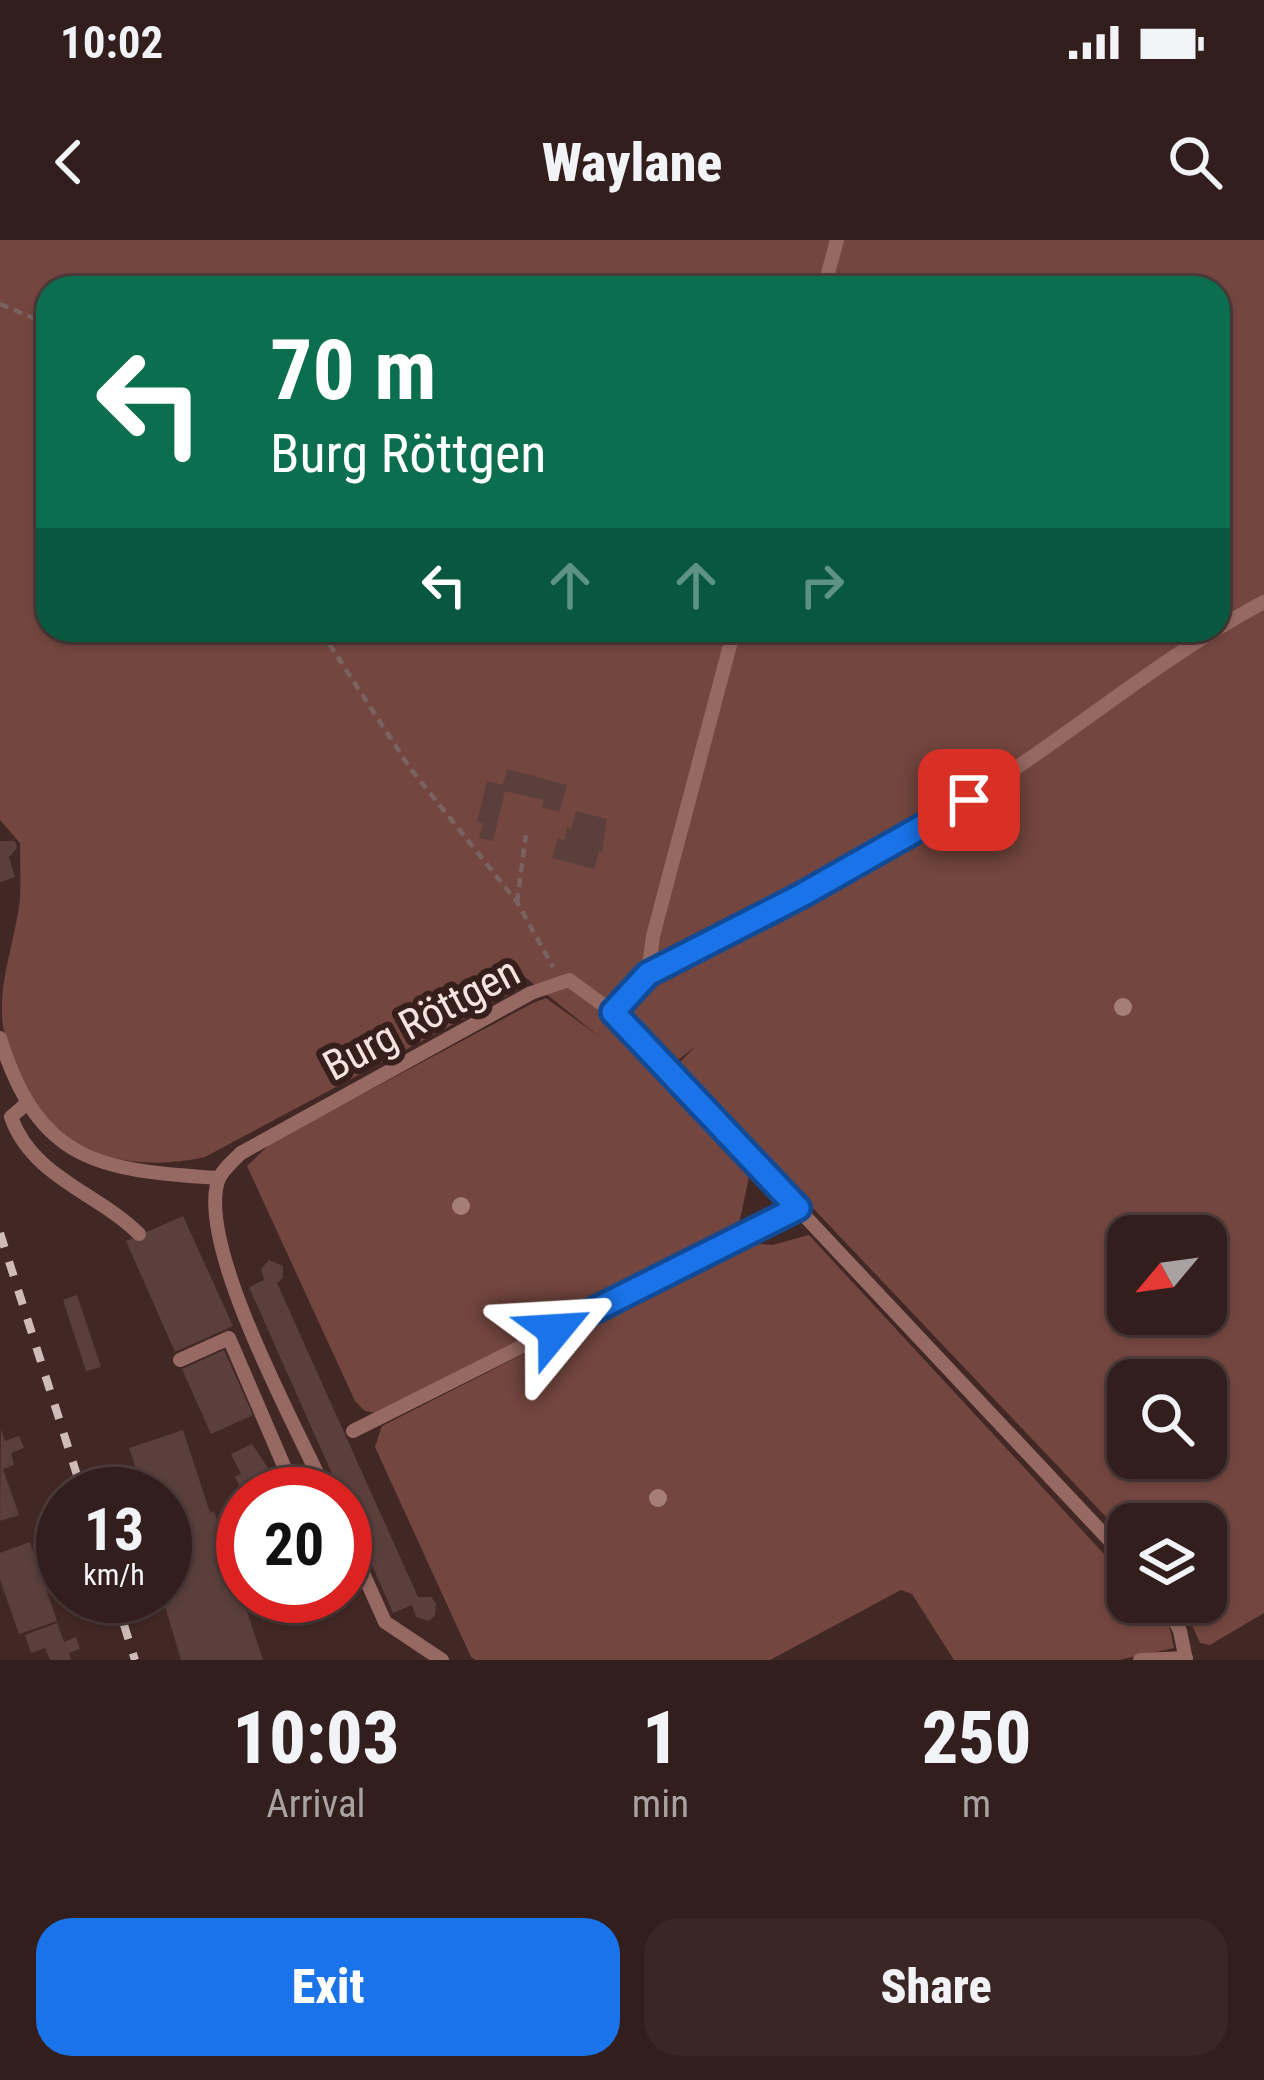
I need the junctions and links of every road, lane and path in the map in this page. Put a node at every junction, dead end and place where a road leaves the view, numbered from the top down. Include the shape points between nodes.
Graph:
1 (837, 240) edge
2 (827, 276) edge
3 (0, 304) edge
4 (36, 319) edge
5 (1264, 602) edge
6 (1230, 624) edge
7 (328, 642) edge
8 (731, 642) edge
9 (1201, 642) edge
10 (526, 835) dead end
11 (517, 902) junction
12 (648, 974) junction
13 (562, 982) junction
14 (613, 1012) junction
15 (0, 1038) edge
16 (26, 1104) junction
17 (218, 1178) junction
18 (798, 1208) junction
19 (140, 1234) dead end
20 (180, 1360) dead end
21 (353, 1431) dead end
22 (309, 1454) junction
23 (280, 1466) joint
24 (315, 1467) edge
25 (1107, 1538) edge
26 (372, 1592) edge
27 (1173, 1623) edge
28 (1186, 1659) edge
29 (442, 1660) edge
30 (1140, 1660) edge

1 - 2 lane
3 - 4 path
5 - 6 lane
7 - 11 path via 410,768
8 - 12 lane
9 - 12 lane via 969,800
10 - 11 path
11 - 13 path
12 - 14 lane
13 - 14 lane, Burg Röttgen
13 - 17 lane, Burg Röttgen via 241,1153
14 - 18 lane, Burg Röttgen
15 - 16 lane
16 - 17 lane via 45,1128 99,1162
16 - 19 lane via 11,1117 38,1159
17 - 22 lane via 214,1215 232,1286
18 - 21 lane
18 - 25 lane, Burg Röttgen
20 - 23 lane via 229,1338
22 - 23 lane
22 - 24 lane
26 - 29 lane via 386,1622
27 - 28 lane
28 - 30 lane

